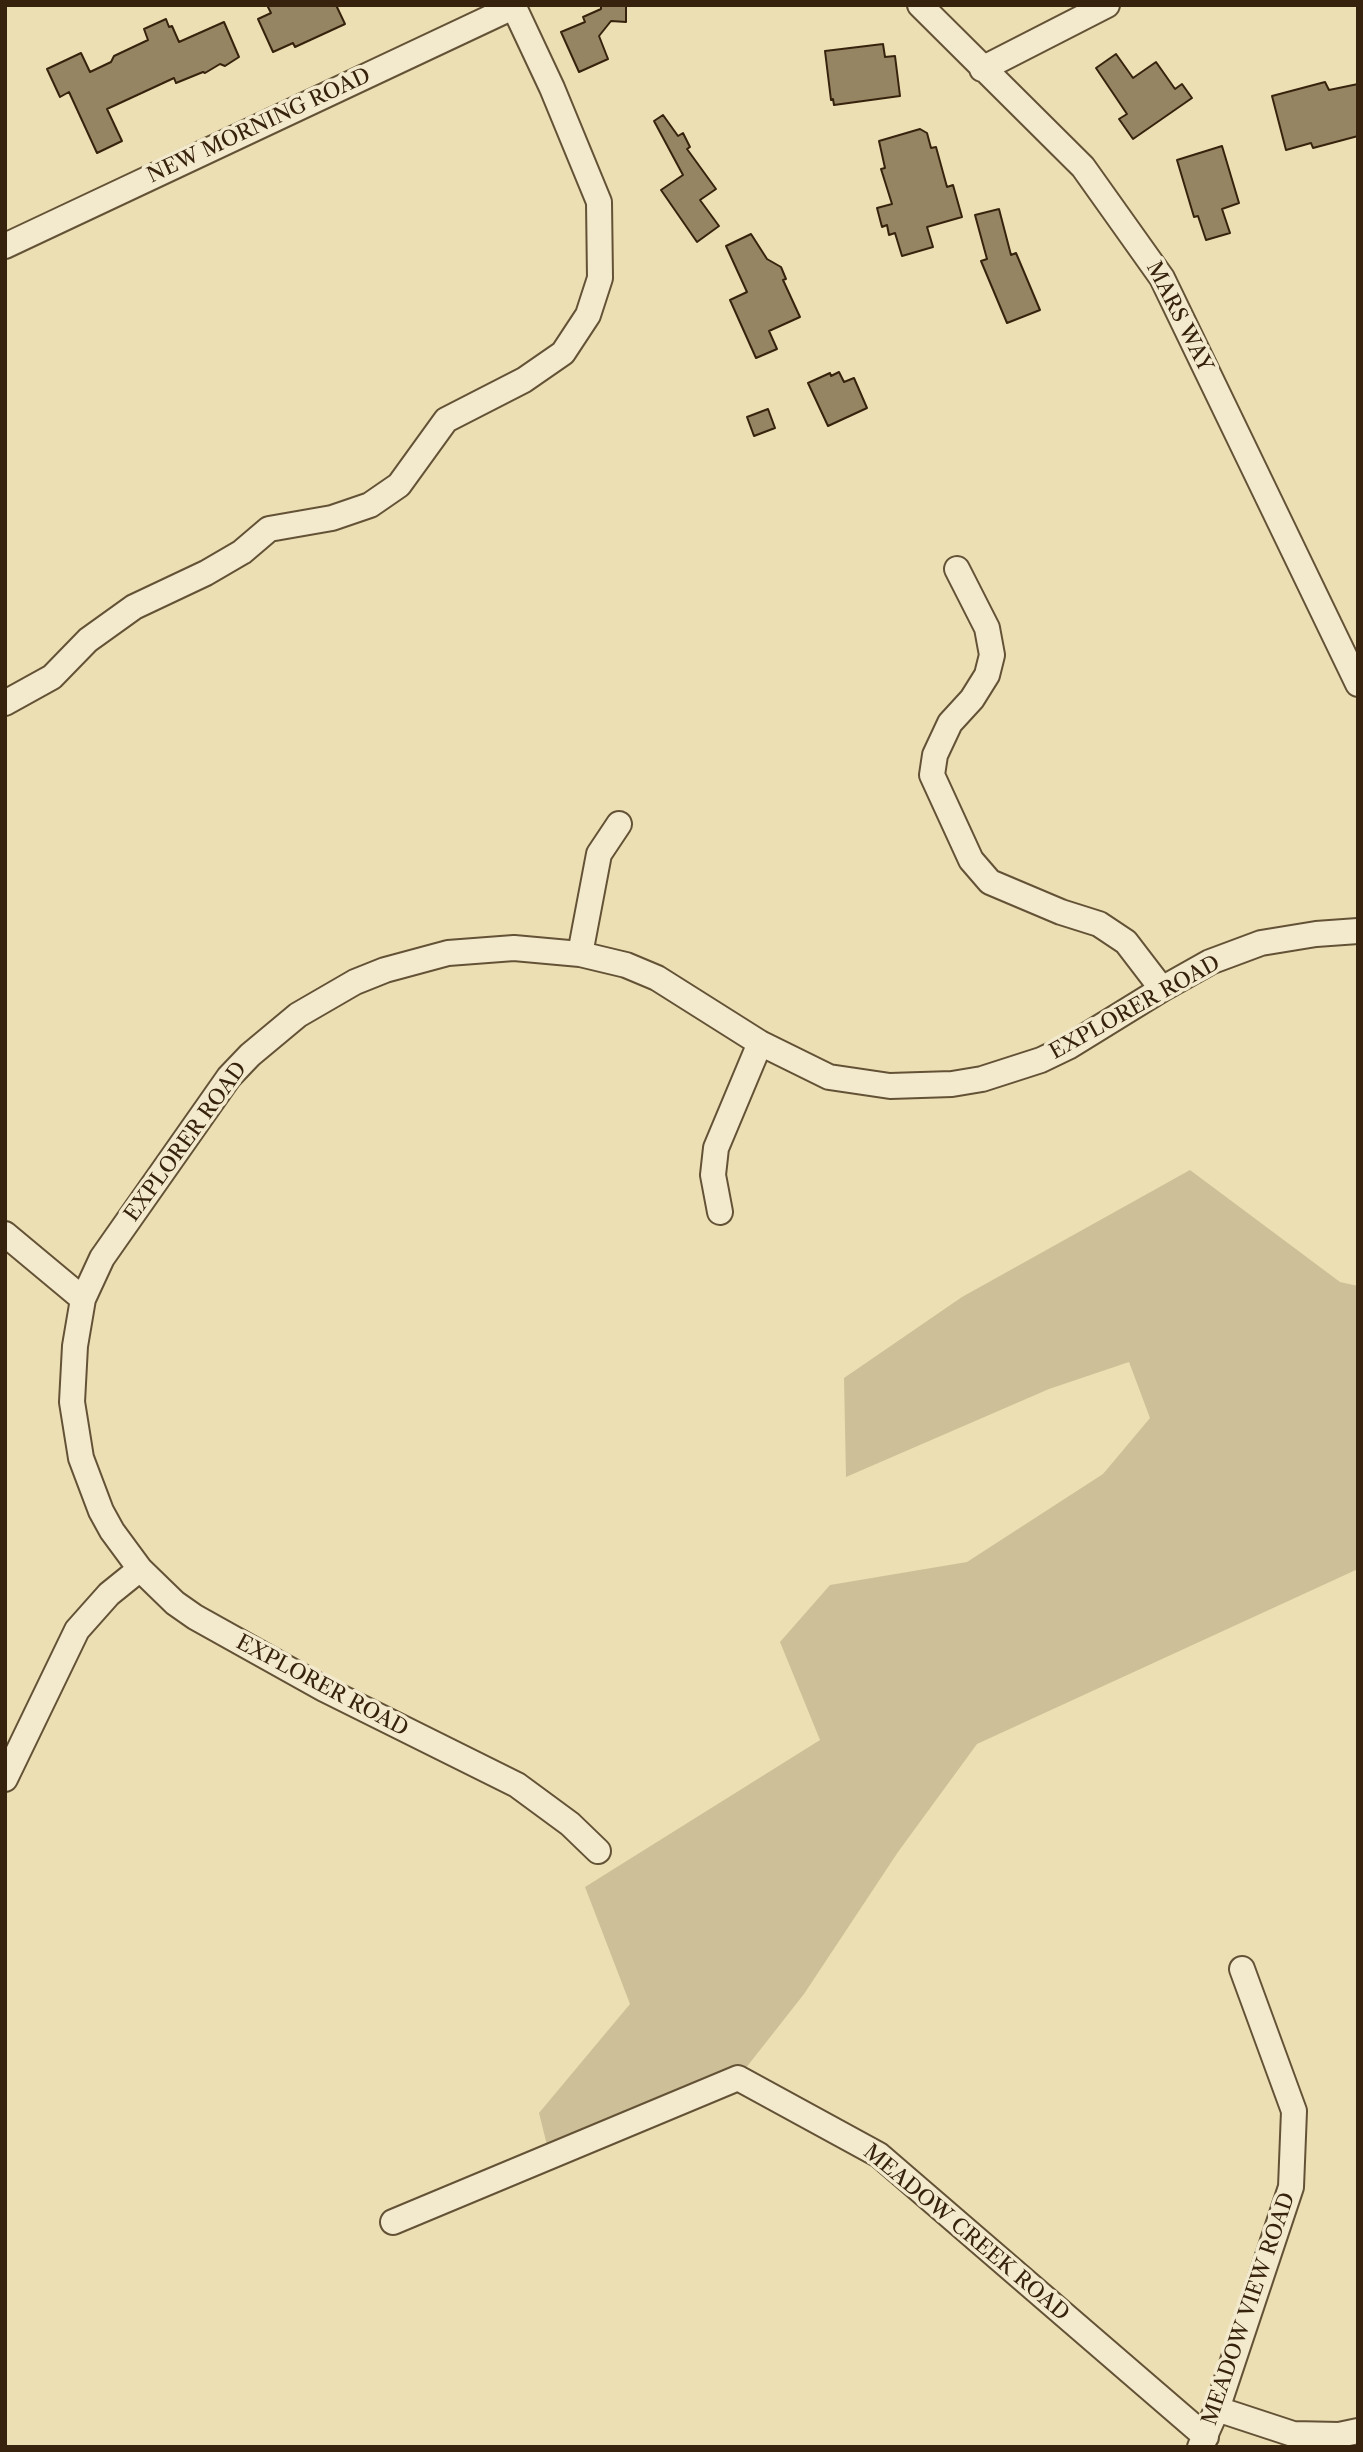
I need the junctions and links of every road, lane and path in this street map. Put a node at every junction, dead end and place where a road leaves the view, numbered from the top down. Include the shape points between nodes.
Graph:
1 (920, 5) edge
2 (1107, 5) edge
3 (513, 6) edge
4 (982, 69) junction
5 (5, 246) edge
6 (957, 569) dead end
7 (1358, 684) edge
8 (5, 703) edge
9 (619, 824) dead end
10 (1358, 931) edge
11 (580, 954) junction
12 (1162, 989) junction
13 (760, 1043) junction
14 (720, 1212) dead end
15 (5, 1234) edge
16 (83, 1299) junction
17 (140, 1569) junction
18 (5, 1779) edge
19 (598, 1851) dead end
20 (1242, 1969) dead end
21 (393, 2222) dead end
22 (1217, 2409) junction
23 (1358, 2431) edge
24 (1203, 2442) edge

1 - 4 street, MARS WAY
2 - 4 street
3 - 5 street, NEW MORNING ROAD
3 - 8 street via 599,202 600,278 588,316 563,353 524,380 446,420 399,485 370,505 332,518 269,529 218,566 134,607 88,640 51,677
4 - 7 street, MARS WAY via 1083,167 1162,278
6 - 12 street via 987,628 992,655 987,675 950,723 935,755 932,775 971,860 990,882 1100,924 1126,942
9 - 11 street via 600,854
10 - 12 street, EXPLORER ROAD via 1261,943 1210,962
11 - 13 street, EXPLORER ROAD via 657,978
11 - 16 street, EXPLORER ROAD via 514,947 437,955 355,982 298,1015 250,1055 210,1101 102,1258
12 - 13 street, EXPLORER ROAD via 1041,1060 952,1084 890,1086 829,1077
13 - 14 street via 716,1149 713,1175
15 - 16 street
16 - 17 street, EXPLORER ROAD via 72,1374 81,1458 101,1511
17 - 18 street via 109,1594 77,1630
17 - 19 street, EXPLORER ROAD via 175,1603 216,1629 324,1689 517,1785
20 - 22 street, MEADOW VIEW ROAD via 1294,2111 1291,2187
21 - 24 street, MEADOW CREEK ROAD via 738,2078 879,2155
22 - 23 street via 1293,2434
22 - 24 street, MEADOW VIEW ROAD

